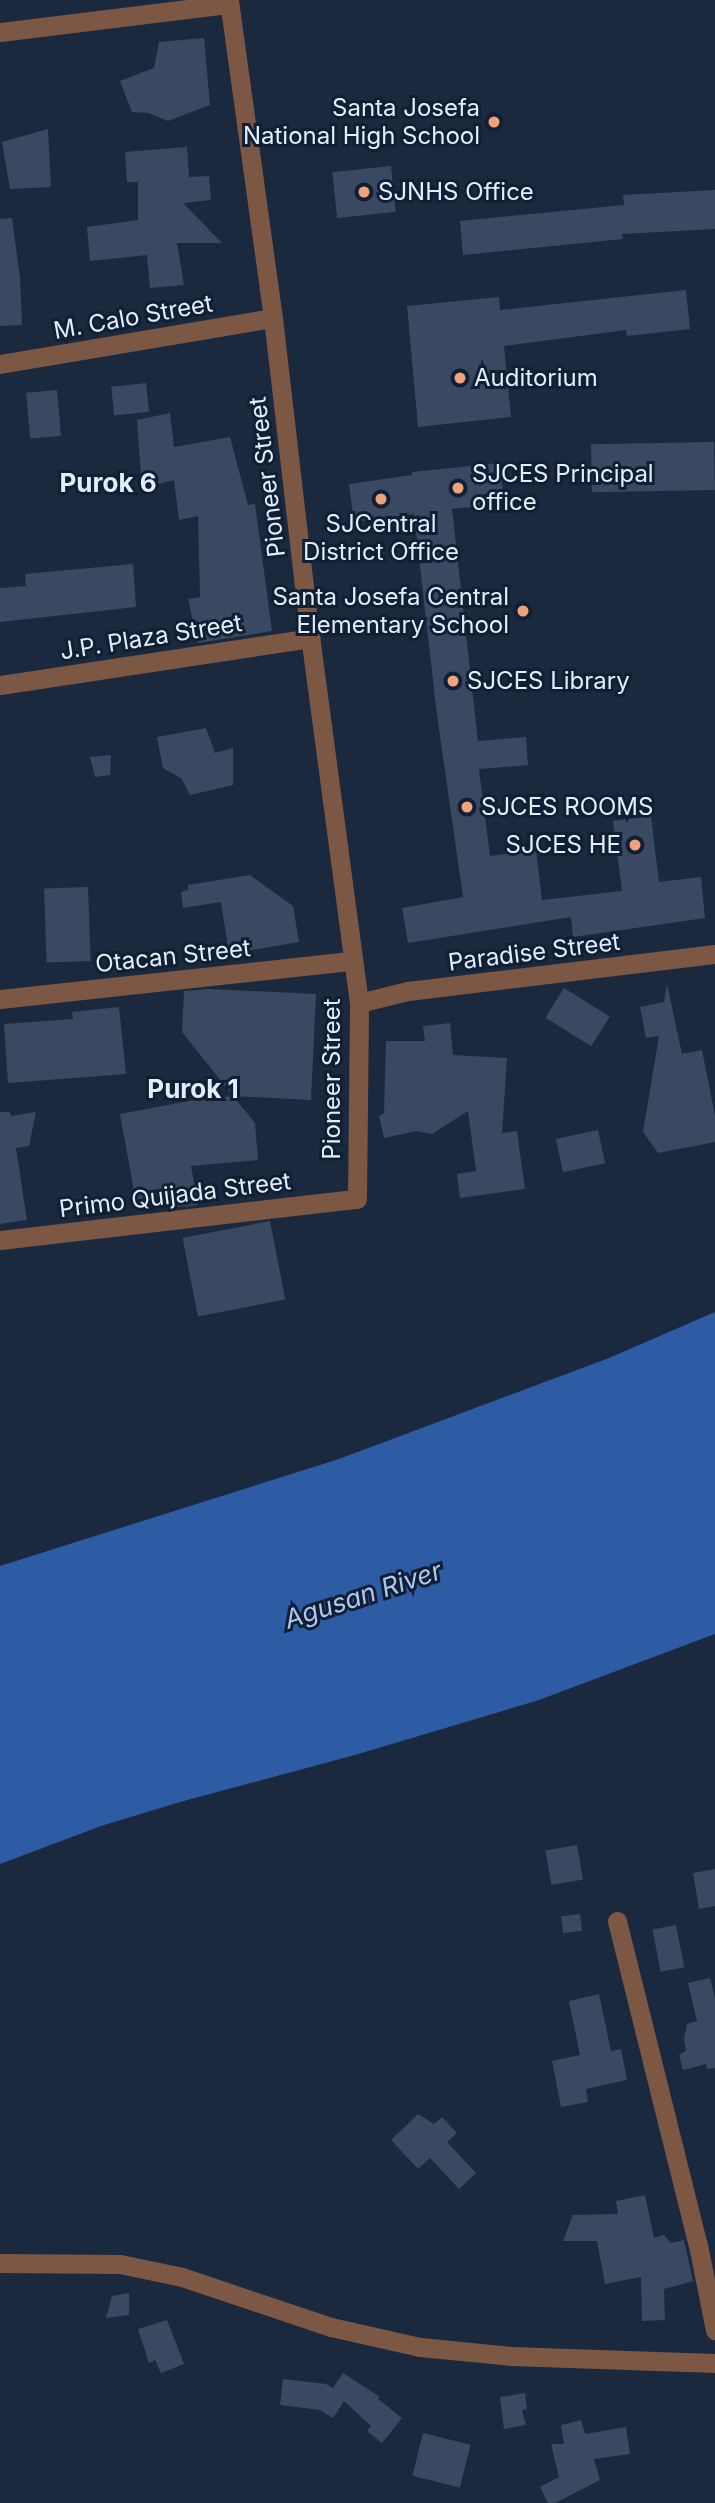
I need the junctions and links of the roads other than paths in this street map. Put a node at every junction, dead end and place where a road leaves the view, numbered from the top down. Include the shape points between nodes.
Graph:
1 (229, 2) edge
2 (0, 32) edge
3 (273, 318) junction
4 (0, 365) edge
5 (310, 638) junction
6 (0, 685) edge
7 (715, 954) edge
8 (352, 961) junction
9 (0, 999) edge
10 (359, 1003) junction
11 (356, 1199) joint
12 (0, 1240) edge
13 (617, 1921) dead end
14 (0, 2263) edge
15 (715, 2330) edge
16 (715, 2363) edge

1 - 2 street
1 - 3 street, Pioneer Street
3 - 4 street, M. Calo Street
3 - 5 street, Pioneer Street
5 - 6 street, J.P. Plaza Street
5 - 8 street, Pioneer Street
7 - 10 street, Paradise Street via 408,991
8 - 9 street, Otacan Street
8 - 10 street, Pioneer Street
10 - 11 street, Pioneer Street
11 - 12 street, Primo Quijada Street
13 - 15 street
14 - 16 street via 120,2264 182,2277 331,2327 420,2347 512,2356

